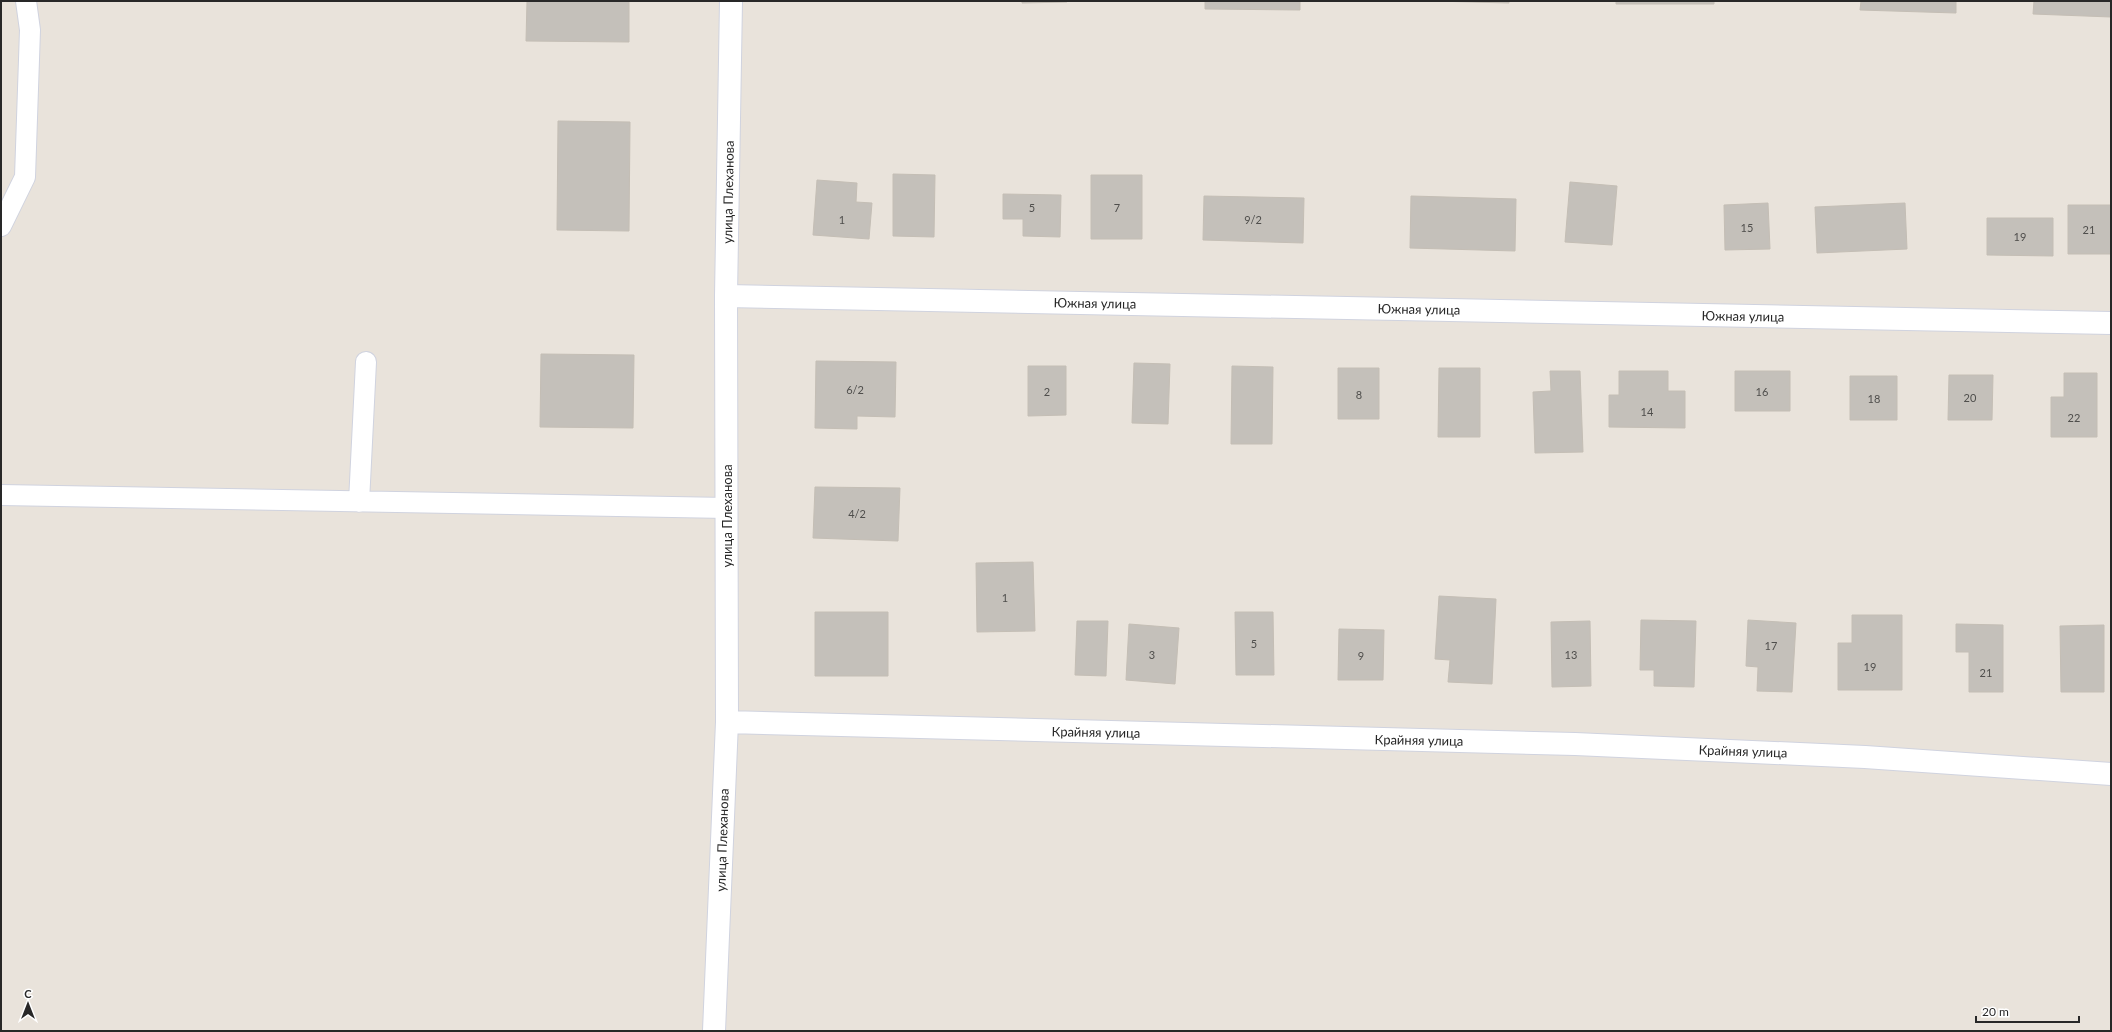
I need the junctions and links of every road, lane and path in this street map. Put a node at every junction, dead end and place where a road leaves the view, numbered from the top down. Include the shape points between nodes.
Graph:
1 (26, 1) edge
2 (731, 1) edge
3 (1, 226) edge
4 (726, 296) junction
5 (2111, 323) edge
6 (366, 362) dead end
7 (1, 496) edge
8 (359, 502) junction
9 (727, 508) junction
10 (727, 722) junction
11 (2111, 774) edge
12 (714, 1031) edge

1 - 3 lane via 30,30 26,177
2 - 4 street, улица Плеханова
4 - 5 street, Южная улица
4 - 9 street, улица Плеханова
6 - 8 lane
7 - 8 lane
8 - 9 lane
9 - 10 street, улица Плеханова
10 - 11 street, Крайняя улица via 1575,744 1865,757
10 - 12 street, улица Плеханова

